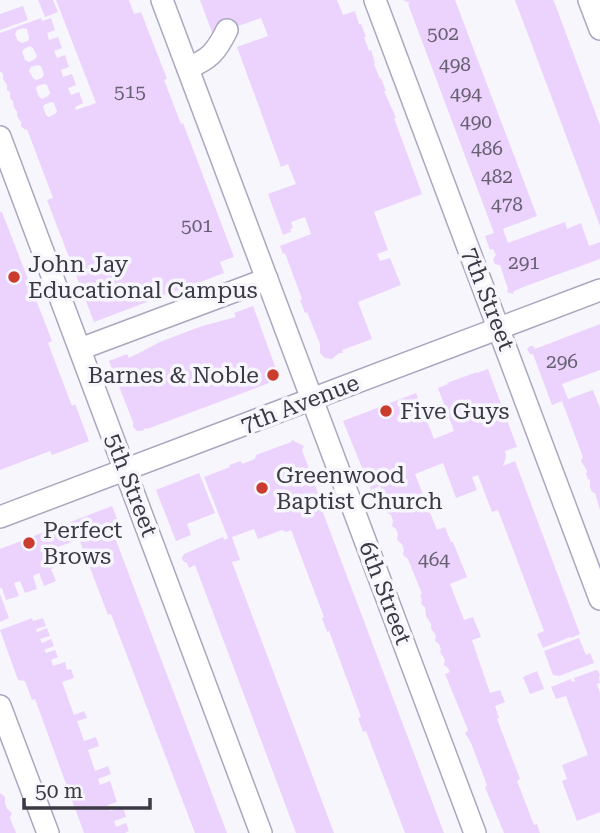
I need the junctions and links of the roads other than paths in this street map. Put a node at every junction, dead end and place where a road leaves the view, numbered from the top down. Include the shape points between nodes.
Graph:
1 (162, 0) edge
2 (375, 0) edge
3 (589, 0) edge
4 (600, 29) edge
5 (227, 30) dead end
6 (188, 68) junction
7 (0, 136) edge
8 (267, 279) junction
9 (600, 290) edge
10 (499, 329) junction
11 (80, 349) junction
12 (312, 399) junction
13 (125, 470) junction
14 (0, 517) edge
15 (600, 599) edge
16 (0, 706) edge
17 (48, 833) edge
18 (261, 833) edge
19 (475, 833) edge

1 - 6 street, 6th Street
2 - 10 street, 7th Street
3 - 4 street
5 - 6 street via 217,51
6 - 8 street, 6th Street
7 - 11 street, 5th Street
8 - 11 street
8 - 12 street, 6th Street
9 - 10 street, 7th Avenue
10 - 12 street, 7th Avenue
10 - 15 street, 7th Street
11 - 13 street, 5th Street
12 - 13 street, 7th Avenue
12 - 19 street, 6th Street
13 - 14 street, 7th Avenue
13 - 18 street, 5th Street
16 - 17 street

